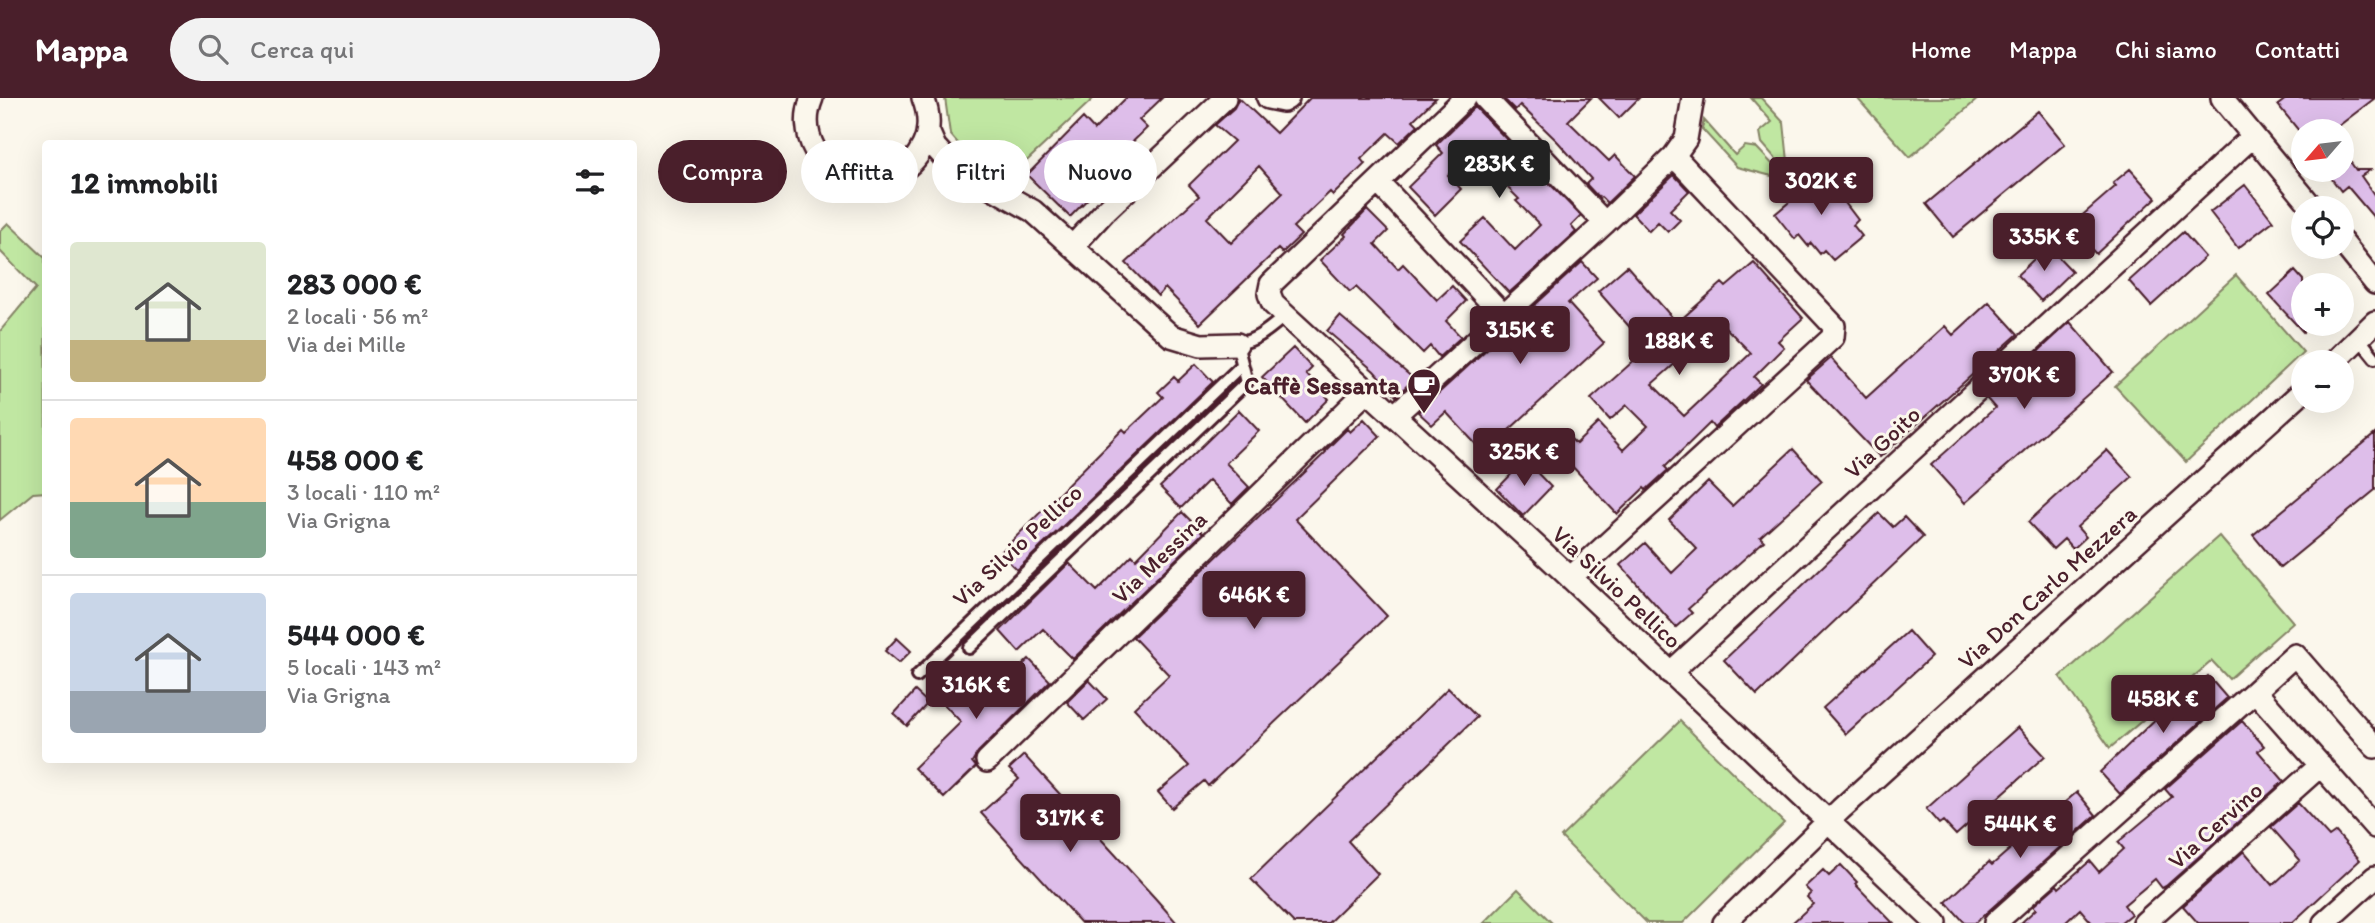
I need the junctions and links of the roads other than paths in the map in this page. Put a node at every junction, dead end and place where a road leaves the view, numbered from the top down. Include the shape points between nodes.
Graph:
1 (812, 98) edge
2 (923, 98) edge
3 (1225, 98) edge
4 (1268, 98) edge
5 (1288, 98) edge
6 (1465, 98) edge
7 (1485, 98) edge
8 (1692, 98) edge
9 (2222, 98) edge
10 (928, 131) junction
11 (2253, 136) junction
12 (810, 140) edge
13 (932, 140) edge
14 (918, 155) edge
15 (1674, 156) junction
16 (1378, 182) junction
17 (2303, 196) edge
18 (1019, 203) edge
19 (1605, 223) junction
20 (1073, 246) junction
21 (2354, 257) edge
22 (2375, 282) edge
23 (1502, 314) junction
24 (1286, 316) junction
25 (2375, 322) edge
26 (2358, 337) junction
27 (2346, 350) edge
28 (1240, 355) junction
29 (2375, 358) edge
30 (1367, 391) junction
31 (2291, 402) edge
32 (1394, 416) junction
33 (1570, 578) junction
34 (969, 648) dead end
35 (1670, 673) junction
36 (917, 676) dead end
37 (2255, 691) junction
38 (2375, 747) edge
39 (987, 761) dead end
40 (2321, 765) junction
41 (1828, 822) junction
42 (2375, 827) edge
43 (2375, 877) edge
44 (1724, 923) edge
45 (1936, 923) edge
46 (1995, 923) edge
47 (2144, 923) edge
48 (2324, 923) edge

1 - 12 street via 807,121
2 - 10 street
3 - 20 street
4 - 5 street
6 - 16 street
7 - 19 street
8 - 15 street via 1685,139
9 - 11 street
10 - 13 street
10 - 14 street
11 - 17 street
11 - 35 street, Via Goito
15 - 19 street
15 - 33 street via 1834,326 1833,337
16 - 23 street
16 - 24 street via 1272,284 1273,304
18 - 20 street
19 - 23 street
20 - 28 street via 1171,336
21 - 22 street
23 - 32 street
24 - 28 lane, Via Silvio Pellico
24 - 30 street, Via Silvio Pellico
25 - 26 street
26 - 27 street
26 - 29 lane
28 - 34 lane, Via Silvio Pellico via 1247,382
28 - 36 lane, Via Silvio Pellico
30 - 32 street, Via Silvio Pellico
30 - 39 street, Via Messina
31 - 41 street, Via Don Carlo Mezzera
32 - 33 street, Via Silvio Pellico
33 - 35 street, Via Silvio Pellico
35 - 41 street, Via Silvio Pellico
37 - 38 street via 2295,655
37 - 40 street
37 - 46 street
40 - 42 street
40 - 47 street, Via Cervino
41 - 44 street, Via Don Carlo Mezzera
41 - 45 street, Via Silvio Pellico
43 - 48 street

